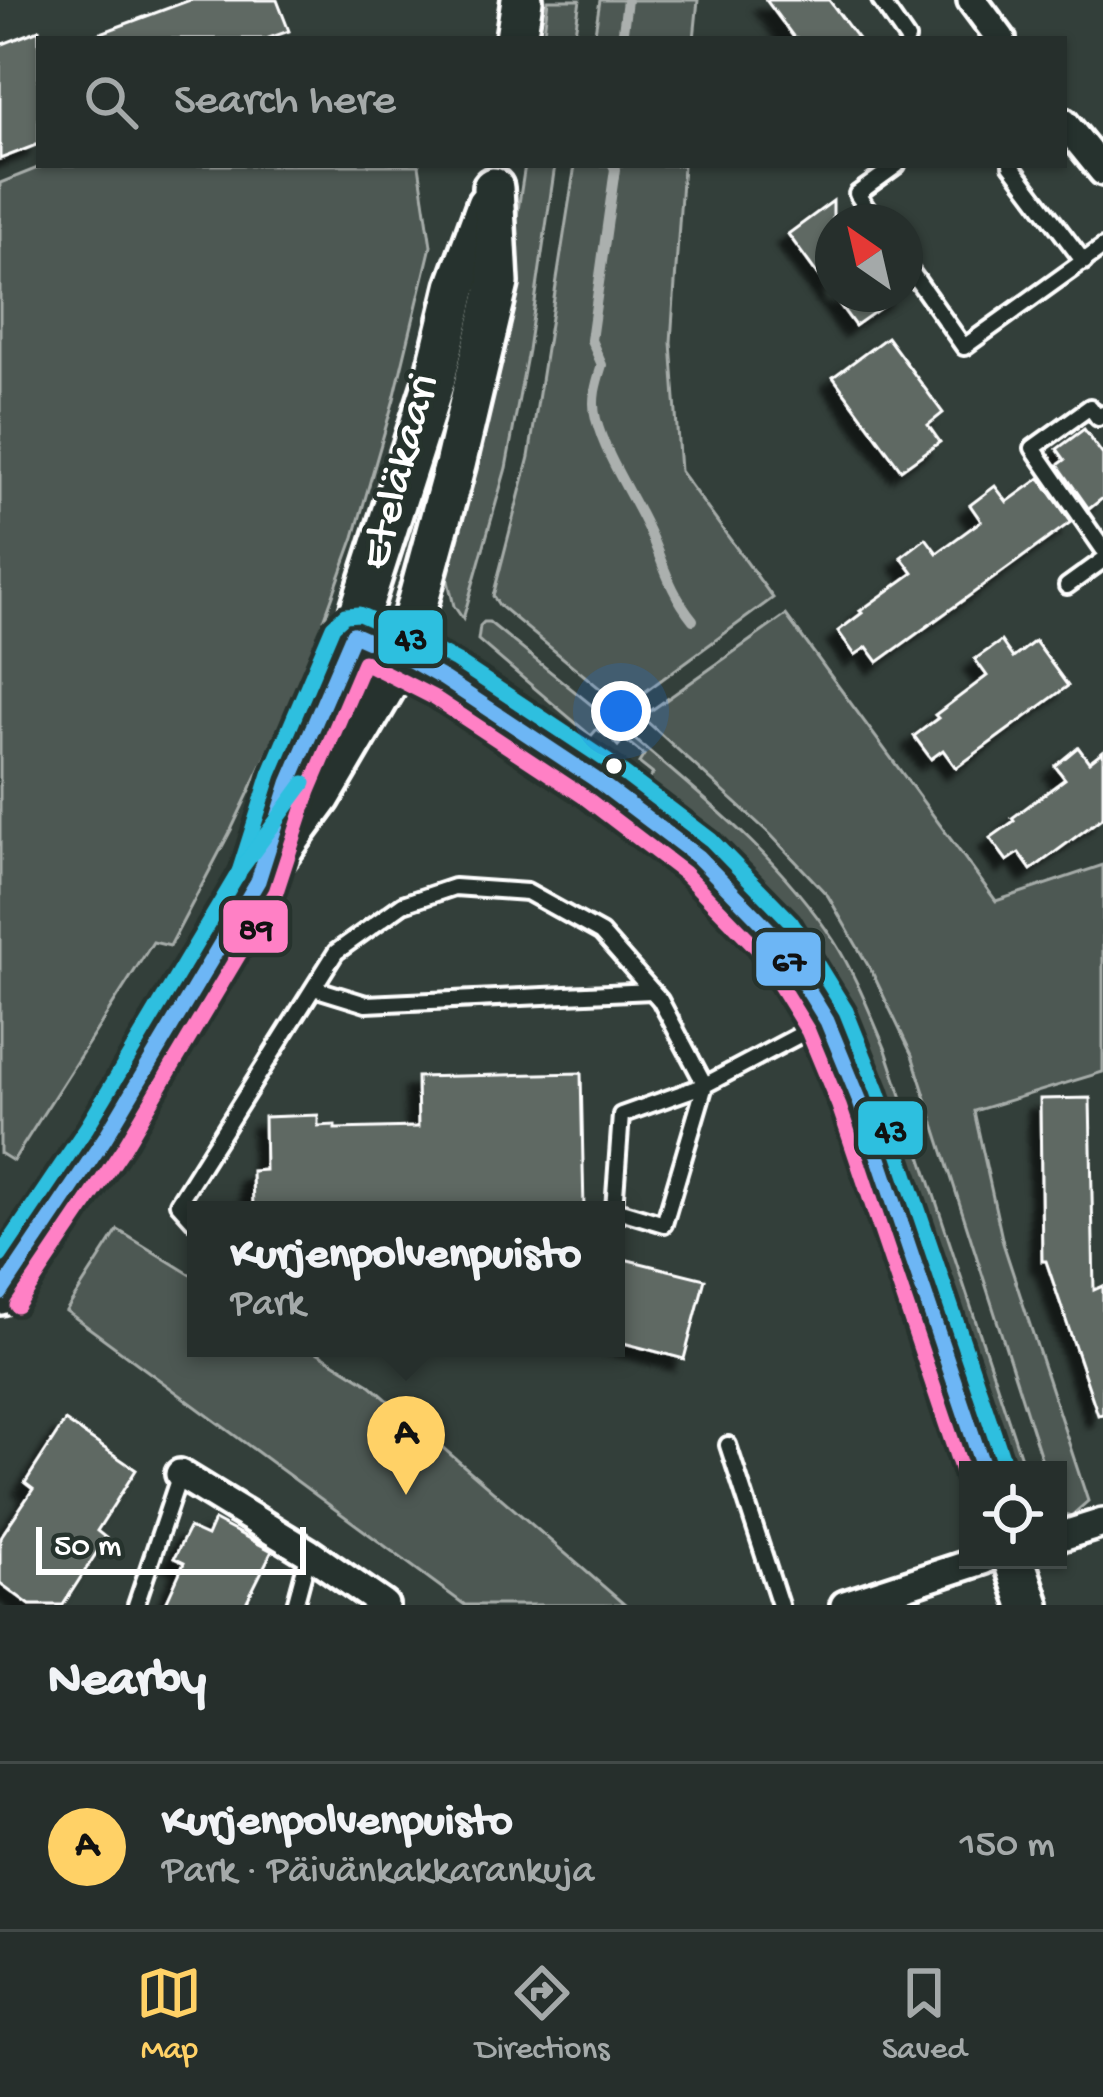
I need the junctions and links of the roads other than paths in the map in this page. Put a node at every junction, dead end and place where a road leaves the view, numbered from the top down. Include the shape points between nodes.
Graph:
1 (522, 0) edge
2 (880, 0) edge
3 (972, 0) edge
4 (516, 36) edge
5 (905, 36) edge
6 (999, 36) edge
7 (1067, 127) edge
8 (892, 168) edge
9 (1013, 168) edge
10 (1103, 171) edge
11 (495, 177) edge
12 (863, 204) edge
13 (1103, 248) edge
14 (1084, 262) junction
15 (923, 288) edge
16 (1103, 414) edge
17 (1103, 549) edge
18 (1103, 560) edge
19 (1067, 586) dead end
20 (353, 634) junction
21 (403, 656) junction
22 (259, 881) junction
23 (314, 988) junction
24 (652, 991) junction
25 (826, 1021) junction
26 (705, 1085) junction
27 (615, 1201) edge
28 (625, 1212) edge
29 (187, 1213) edge
30 (0, 1294) edge
31 (728, 1445) dead end
32 (981, 1461) edge
33 (180, 1474) joint
34 (1103, 1523) edge
35 (1067, 1534) edge
36 (309, 1553) junction
37 (959, 1569) edge
38 (1017, 1569) edge
39 (874, 1600) edge
40 (136, 1605) edge
41 (295, 1605) edge
42 (383, 1605) edge
43 (780, 1605) edge
44 (844, 1605) edge
45 (1029, 1605) edge

1 - 4 main road
2 - 5 lane
3 - 6 street
7 - 10 street
8 - 12 lane via 856,194
9 - 14 lane
11 - 20 main road, Eteläkaari
11 - 21 main road, Eteläkaari via 498,283
13 - 14 lane
14 - 15 lane via 964,346
16 - 17 lane via 1090,407 1033,448
18 - 19 lane
20 - 21 main road
20 - 22 main road, Eteläkaari via 289,783
21 - 22 main road, Eteläkaari via 320,797
21 - 25 main road via 595,779 698,857 774,935
22 - 30 main road, Eteläkaari via 105,1138
23 - 24 lane via 366,1004
23 - 24 lane via 353,940 404,904 454,887 527,892 601,933
23 - 29 lane via 178,1203
24 - 26 lane
25 - 26 lane
25 - 32 main road
26 - 27 lane via 622,1115
26 - 28 lane via 664,1224
31 - 43 lane
33 - 36 street
33 - 40 lane
34 - 35 street
36 - 41 lane
36 - 42 street
37 - 39 street
38 - 45 main road
39 - 44 street

